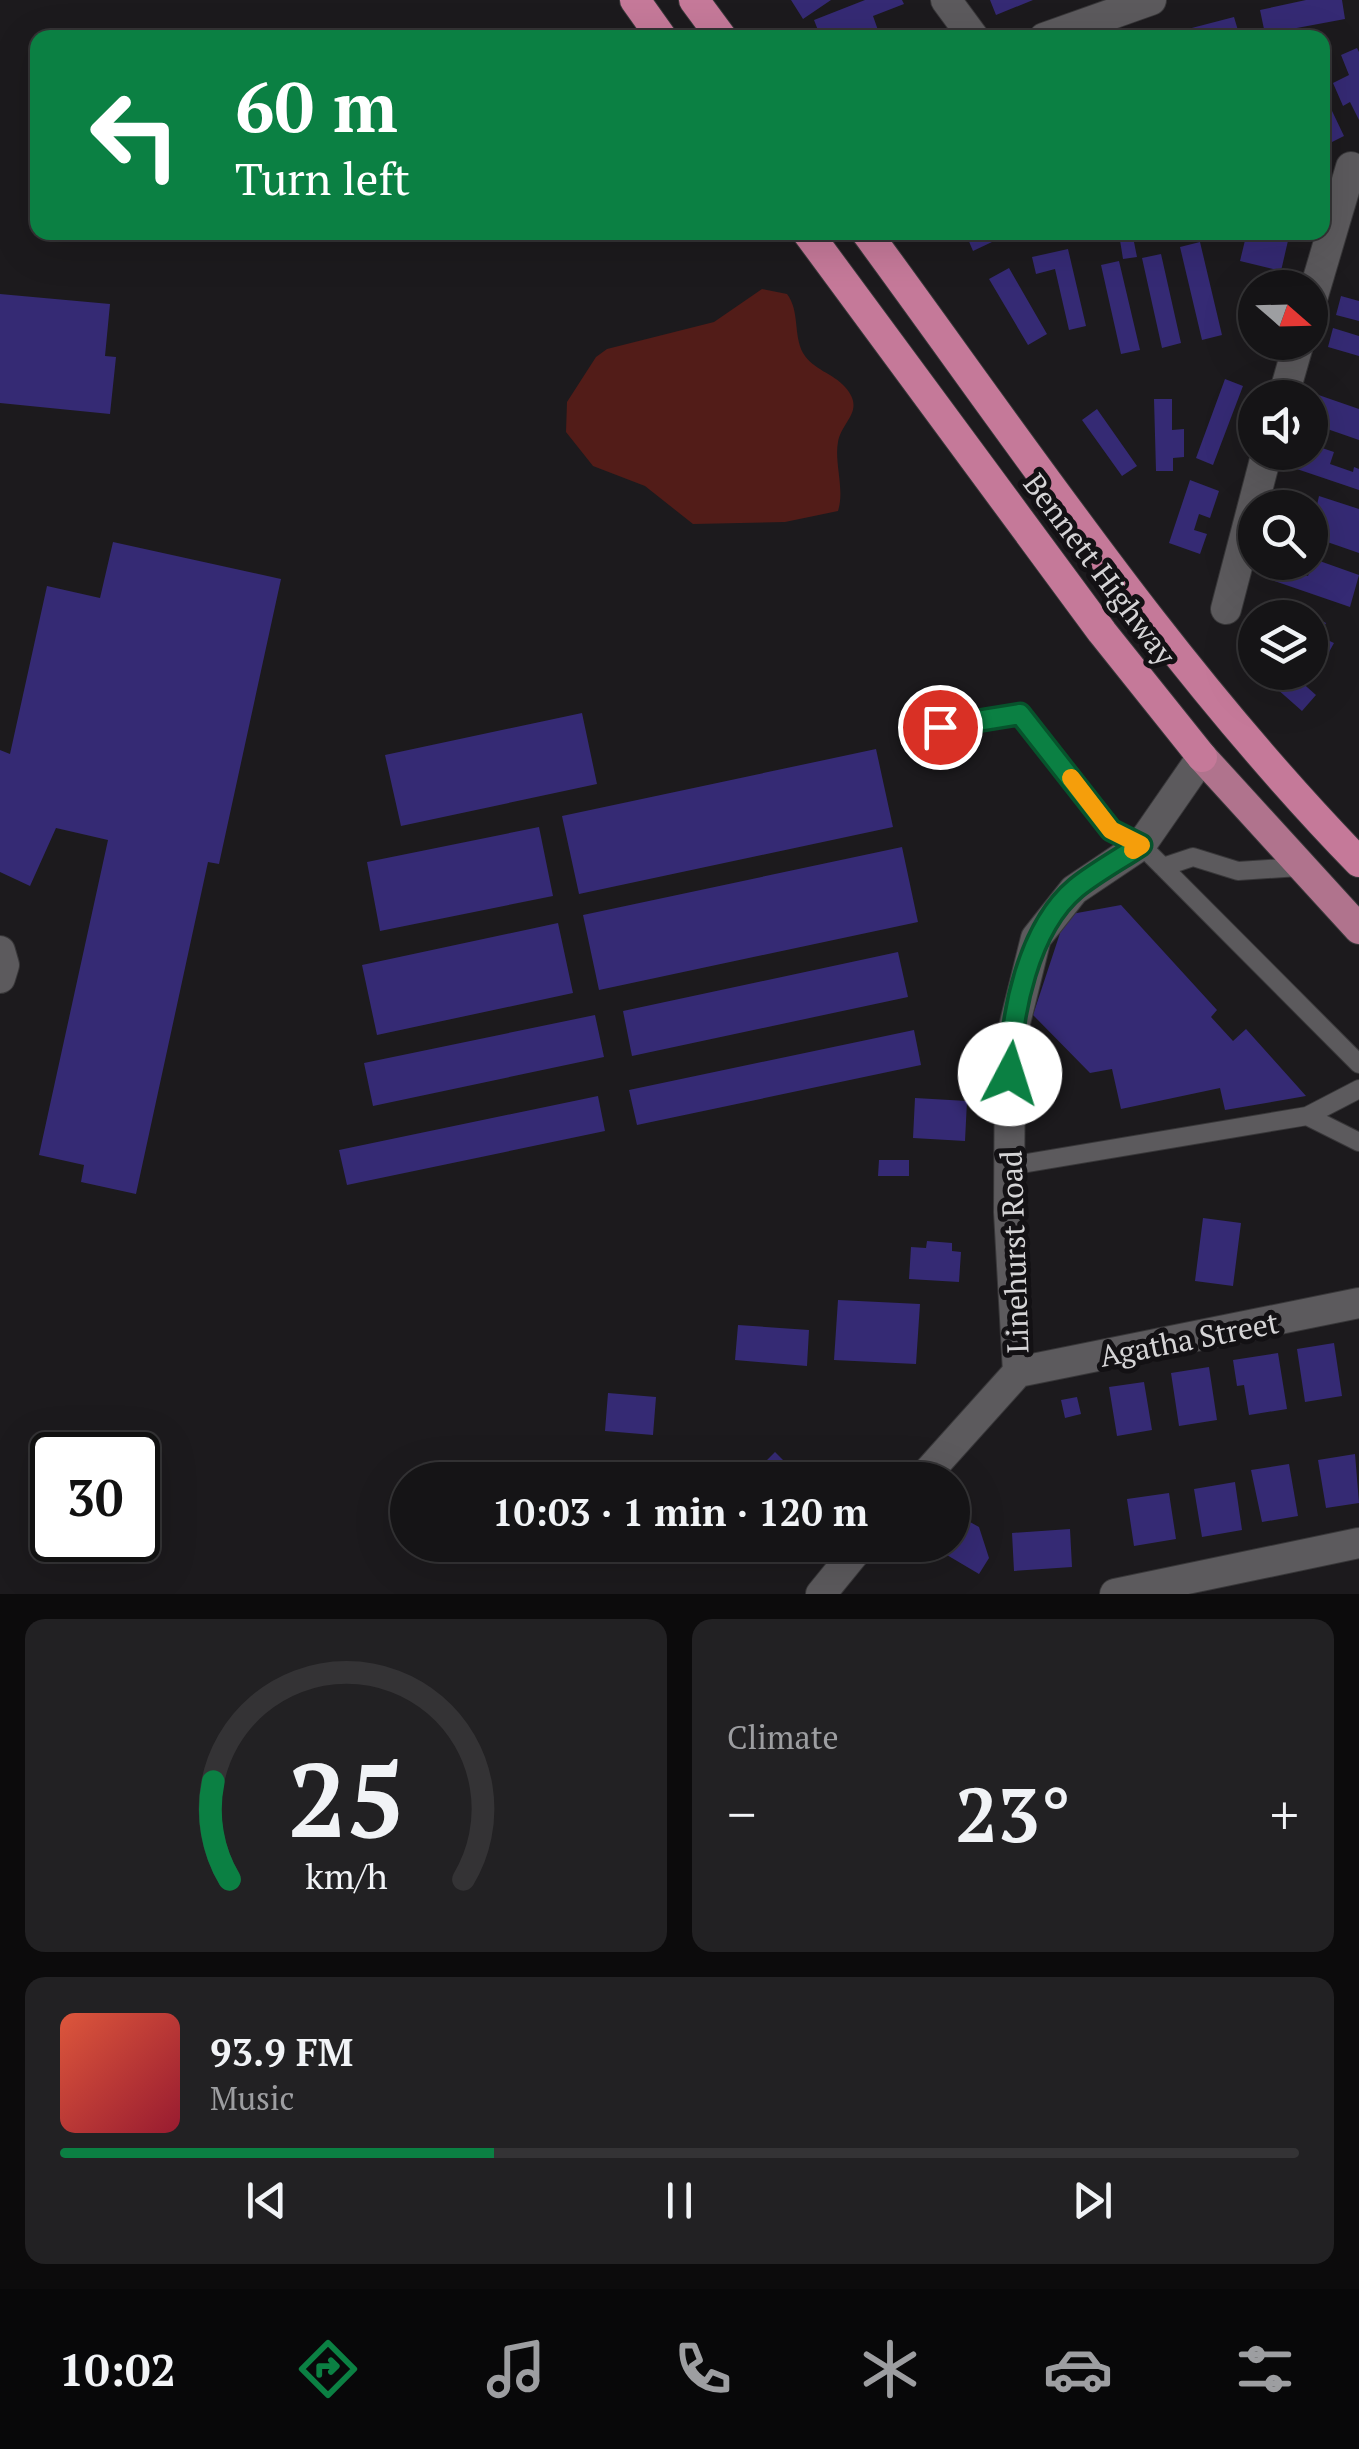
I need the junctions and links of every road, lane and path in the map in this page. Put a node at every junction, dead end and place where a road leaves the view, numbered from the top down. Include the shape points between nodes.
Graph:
1 (634, 0) edge
2 (694, 0) edge
3 (946, 0) edge
4 (1151, 0) edge
5 (656, 30) edge
6 (716, 30) edge
7 (968, 30) edge
8 (1067, 30) edge
9 (1344, 168) edge
10 (1330, 225) edge
11 (812, 240) edge
12 (872, 240) edge
13 (1326, 240) edge
14 (1319, 270) edge
15 (1262, 470) edge
16 (1226, 610) dead end
17 (940, 727) dead end
18 (1202, 757) junction
19 (1141, 845) junction
20 (1359, 862) edge
21 (1299, 867) junction
22 (1164, 868) junction
23 (1359, 928) edge
24 (0, 951) edge
25 (0, 978) edge
26 (1359, 1064) edge
27 (1359, 1090) edge
28 (1307, 1116) junction
29 (1359, 1142) edge
30 (1010, 1166) junction
31 (1359, 1304) edge
32 (1018, 1372) junction
33 (937, 1462) edge
34 (1359, 1544) edge
35 (847, 1562) edge
36 (820, 1594) edge
37 (1115, 1594) edge

1 - 5 highway
2 - 6 highway
3 - 7 street
4 - 8 street
9 - 10 street
11 - 18 highway, Bennett Highway
12 - 20 highway, Bennett Highway via 1174,650
13 - 14 street
15 - 16 street
17 - 19 lane via 1020,714 1111,830
18 - 19 street, Linehurst Road
18 - 21 highway, Bennett Highway
19 - 22 lane
19 - 30 street, Linehurst Road via 1074,890 1036,938 1010,1043
21 - 22 lane via 1238,872 1194,857
21 - 23 highway, Bennett Highway
22 - 26 lane
24 - 25 street
27 - 28 lane
28 - 29 lane
28 - 30 lane
30 - 32 street, Linehurst Road
31 - 32 street, Agatha Street
32 - 33 street, Linehurst Road
34 - 37 street
35 - 36 street

